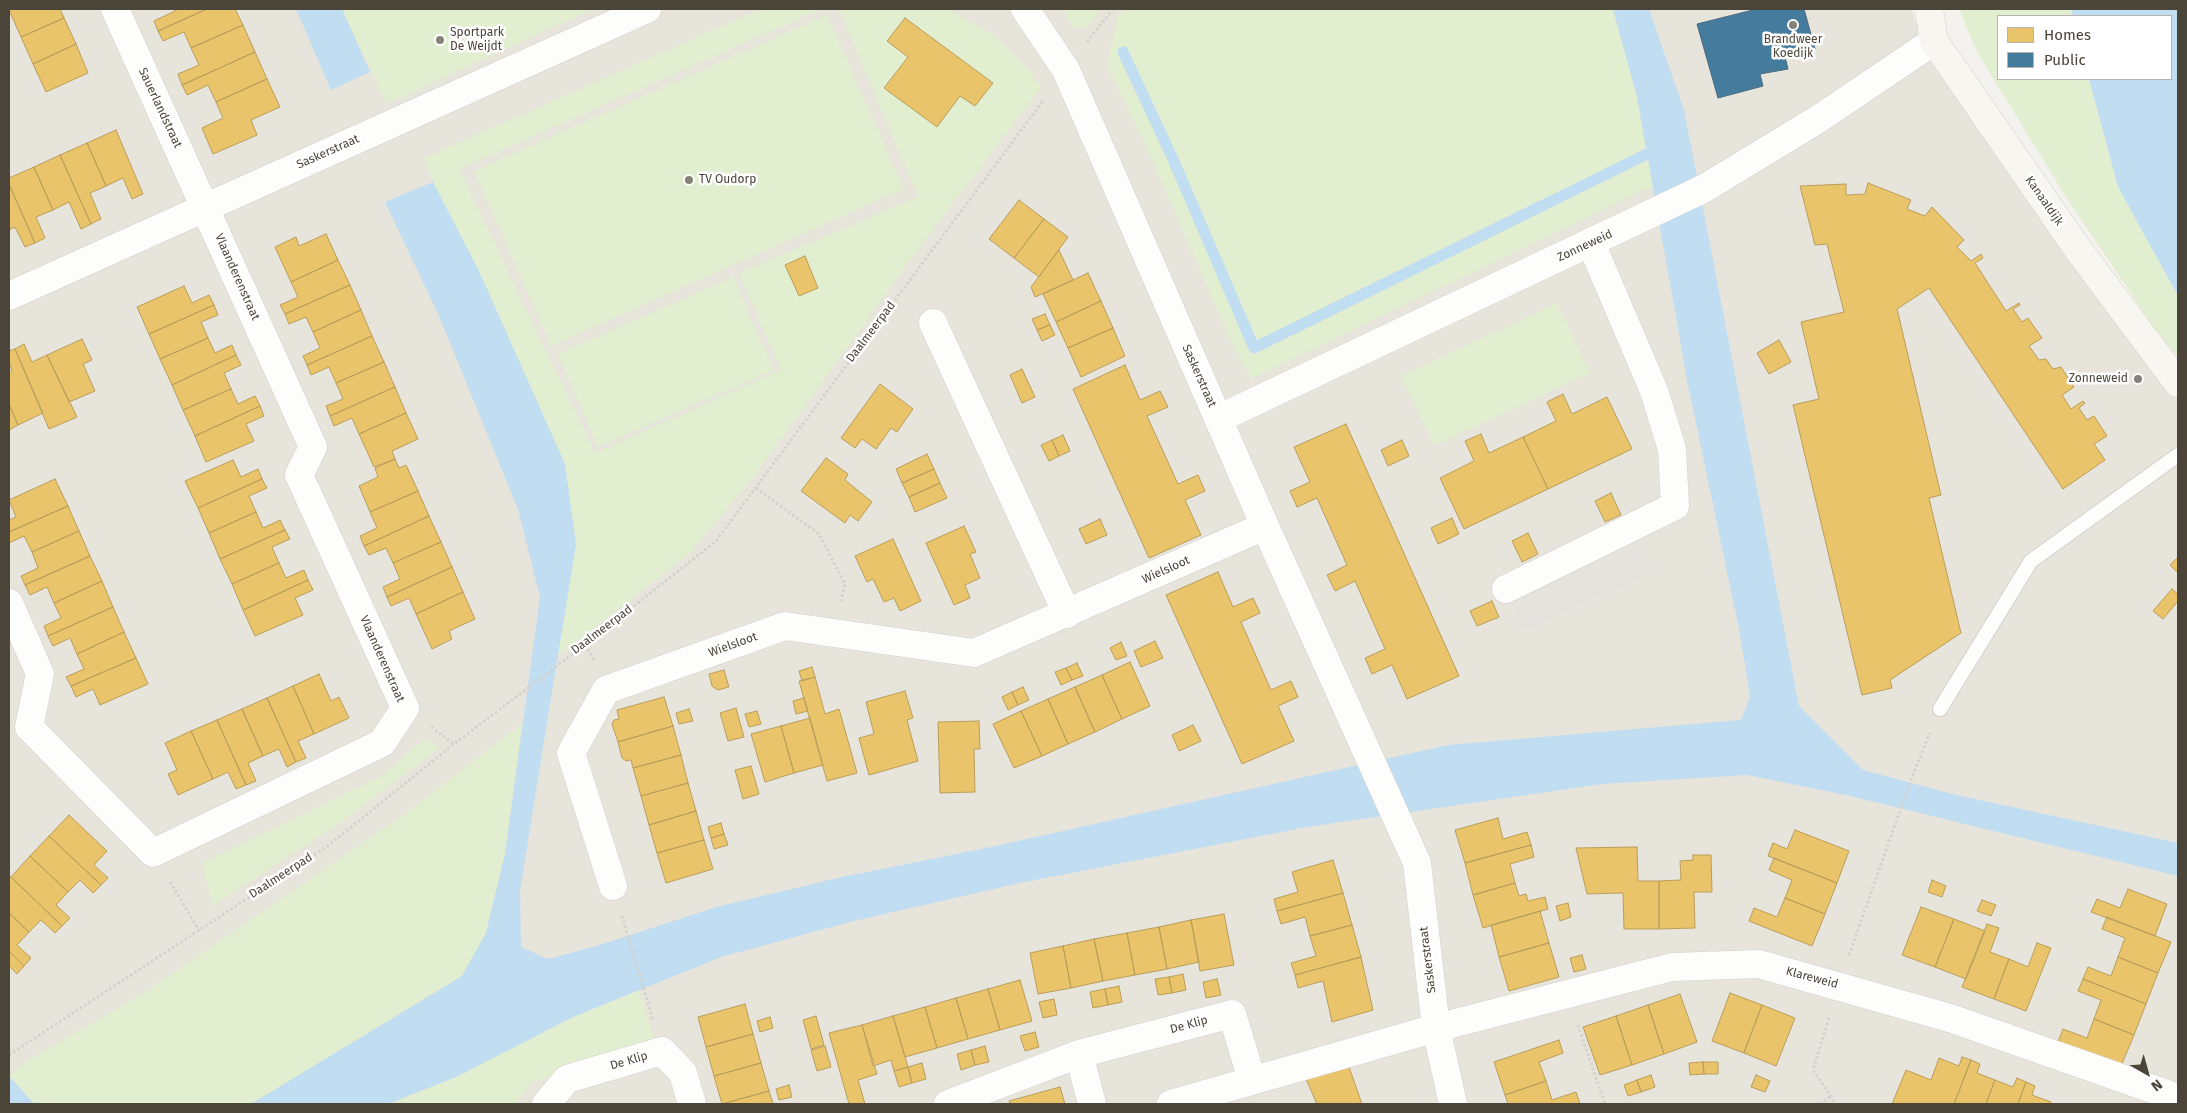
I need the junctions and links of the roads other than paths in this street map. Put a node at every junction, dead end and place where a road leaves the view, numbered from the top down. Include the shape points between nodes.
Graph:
1 (115, 9) edge
2 (648, 9) edge
3 (1025, 9) edge
4 (1929, 9) edge
5 (1934, 41) junction
6 (206, 207) junction
7 (1591, 243) junction
8 (9, 296) edge
9 (933, 323) dead end
10 (2178, 383) edge
11 (1218, 420) junction
12 (2178, 455) edge
13 (1265, 526) junction
14 (1506, 589) dead end
15 (9, 603) edge
16 (1067, 614) junction
17 (1940, 709) road end
18 (19, 733) edge
19 (613, 886) dead end
20 (1436, 1028) junction
21 (1079, 1054) junction
22 (1252, 1080) junction
23 (2178, 1098) edge
24 (546, 1104) edge
25 (692, 1104) edge
26 (948, 1104) edge
27 (1092, 1104) edge
28 (1171, 1104) edge
29 (1453, 1104) edge

1 - 6 street, Sauerlandstraat
2 - 6 street, Saskerstraat
3 - 11 street, Saskerstraat via 1066,70
4 - 5 street, Kanaaldijk
5 - 7 street, Zonneweid via 1820,118 1705,188
5 - 10 street, Kanaaldijk via 2077,248
6 - 8 street, Saskerstraat
6 - 18 street, Vlaanderenstraat via 313,447 299,475 404,708 382,742 153,853
7 - 11 street, Zonneweid
7 - 14 street via 1654,391 1672,449 1675,506
9 - 16 street
11 - 13 street, Saskerstraat
12 - 17 lane via 2030,561
13 - 16 street, Wielsloot
13 - 20 street, Saskerstraat via 1417,863
15 - 18 street via 40,674
16 - 19 street, Wielsloot via 974,653 785,626 606,690 571,753
20 - 22 street
20 - 23 street, Klareweid via 1672,968 1759,964 1953,1019
20 - 29 street, Saskerstraat
21 - 22 street, De Klip via 1232,1014
21 - 26 street, De Klip
21 - 27 street
22 - 28 street
24 - 25 street, De Klip via 567,1079 662,1051 683,1073

